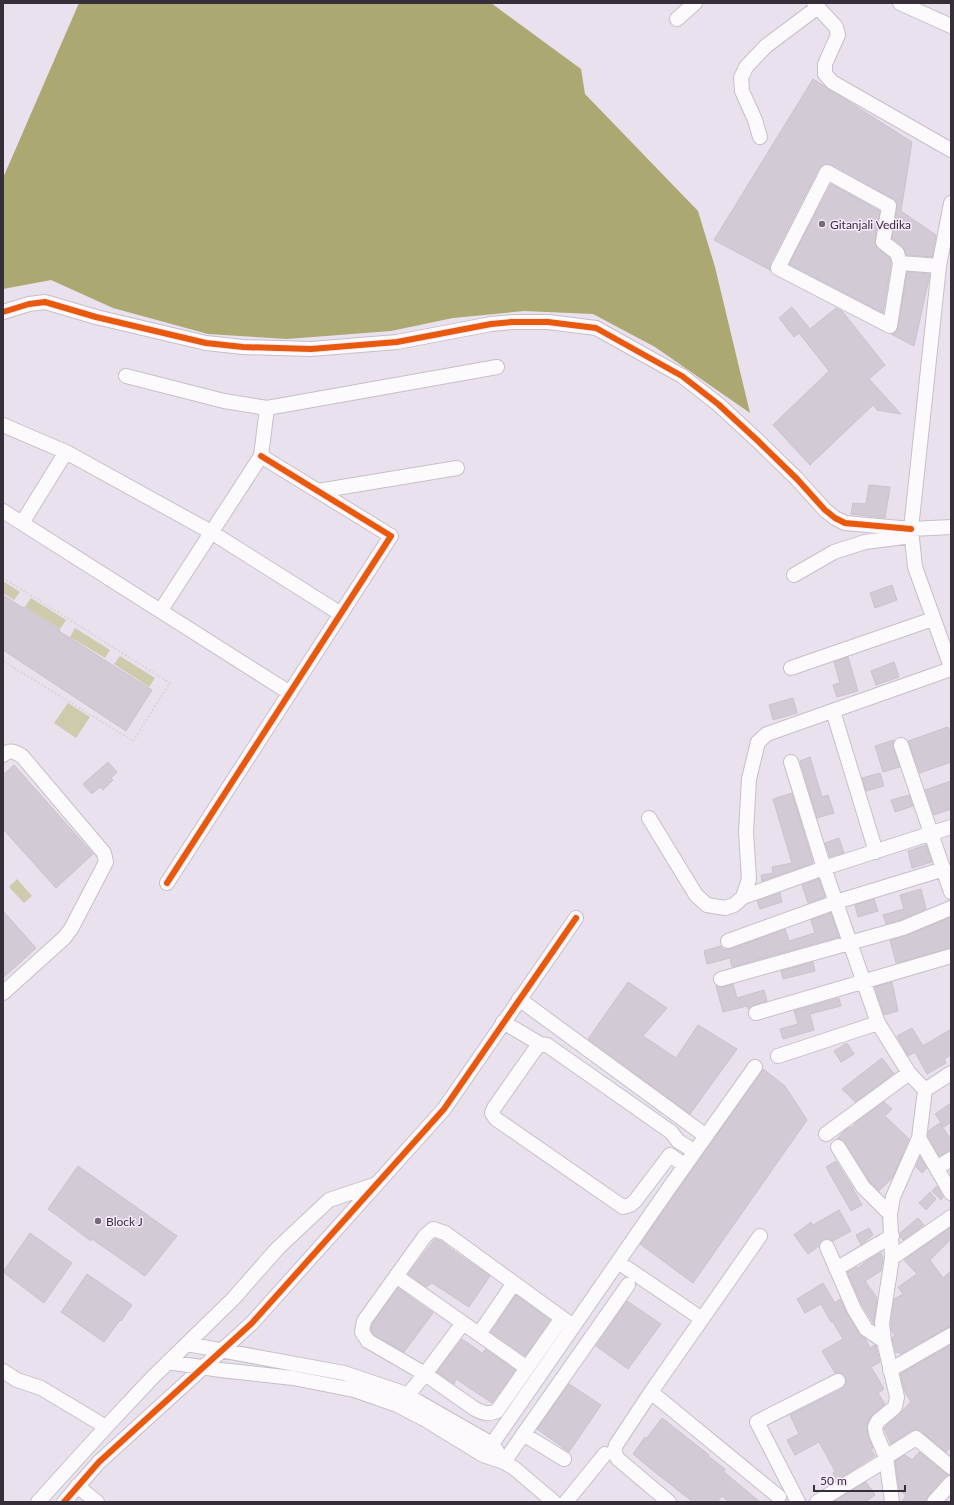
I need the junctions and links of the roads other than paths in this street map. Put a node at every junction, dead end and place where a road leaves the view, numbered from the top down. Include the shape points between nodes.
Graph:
1 (695, 3) edge
2 (900, 3) edge
3 (816, 5) edge
4 (677, 19) dead end
5 (951, 26) edge
6 (760, 137) dead end
7 (951, 150) edge
8 (951, 203) edge
9 (900, 263) junction
10 (939, 266) junction
11 (3, 312) edge
12 (497, 367) dead end
13 (126, 376) dead end
14 (267, 408) junction
15 (3, 425) edge
16 (66, 452) junction
17 (261, 456) junction
18 (457, 468) dead end
19 (318, 491) junction
20 (3, 511) edge
21 (22, 523) junction
22 (951, 527) edge
23 (211, 532) junction
24 (912, 532) junction
25 (794, 575) dead end
26 (161, 610) junction
27 (341, 614) junction
28 (933, 619) junction
29 (791, 668) dead end
30 (951, 668) edge
31 (290, 693) junction
32 (833, 711) junction
33 (901, 745) dead end
34 (3, 755) edge
35 (791, 762) dead end
36 (649, 818) dead end
37 (951, 827) edge
38 (931, 833) junction
39 (876, 852) junction
40 (824, 868) junction
41 (944, 869) junction
42 (167, 883) dead end
43 (951, 892) edge
44 (743, 897) junction
45 (836, 902) junction
46 (951, 908) edge
47 (576, 918) dead end
48 (728, 941) dead end
49 (850, 943) junction
50 (951, 956) edge
51 (721, 979) dead end
52 (864, 981) junction
53 (3, 993) edge
54 (519, 998) junction
55 (756, 1013) dead end
56 (503, 1022) junction
57 (878, 1023) junction
58 (540, 1044) junction
59 (778, 1056) dead end
60 (755, 1066) dead end
61 (909, 1073) junction
62 (951, 1073) edge
63 (925, 1090) junction
64 (826, 1134) dead end
65 (706, 1136) junction
66 (919, 1138) junction
67 (678, 1141) junction
68 (838, 1147) dead end
69 (694, 1151) junction
70 (670, 1155) junction
71 (951, 1159) edge
72 (684, 1166) junction
73 (937, 1168) junction
74 (376, 1185) junction
75 (951, 1193) edge
76 (890, 1214) junction
77 (951, 1217) edge
78 (760, 1236) dead end
79 (892, 1236) junction
80 (827, 1247) dead end
81 (892, 1258) junction
82 (618, 1262) junction
83 (836, 1269) junction
84 (396, 1276) junction
85 (514, 1283) junction
86 (628, 1284) dead end
87 (562, 1318) junction
88 (702, 1319) junction
89 (463, 1323) junction
90 (573, 1326) junction
91 (479, 1334) junction
92 (951, 1335) edge
93 (884, 1341) junction
94 (187, 1344) junction
95 (222, 1350) junction
96 (168, 1362) junction
97 (203, 1367) junction
98 (527, 1368) junction
99 (890, 1370) junction
100 (3, 1371) edge
101 (425, 1374) junction
102 (838, 1381) dead end
103 (651, 1392) junction
104 (407, 1396) junction
105 (106, 1427) junction
106 (523, 1434) junction
107 (492, 1444) junction
108 (605, 1454) dead end
109 (886, 1459) junction
110 (564, 1460) dead end
111 (504, 1462) junction
112 (951, 1467) edge
113 (951, 1483) edge
114 (77, 1486) junction
115 (779, 1497) dead end
116 (38, 1502) edge
117 (64, 1502) edge
118 (97, 1502) edge
119 (554, 1502) edge
120 (566, 1502) edge
121 (669, 1502) edge
122 (798, 1502) edge
123 (817, 1502) edge
124 (892, 1502) edge
125 (934, 1502) edge

1 - 4 street
2 - 5 street
3 - 6 street via 766,46 746,67 741,78 742,91
3 - 7 street via 836,27 838,36 826,64 825,74 832,82
8 - 10 street
9 - 9 street via 890,326 778,268 827,172 889,206 883,242 897,253
9 - 10 street
10 - 24 street
11 - 24 street via 45,302 206,343 311,349 397,342 512,322 548,322 596,328 682,376 718,404 835,518 846,523
12 - 14 street
13 - 14 street via 224,402
14 - 17 street
15 - 16 street
16 - 21 street
16 - 23 street
17 - 19 street
17 - 23 street
18 - 19 street
19 - 27 street via 391,536
20 - 21 street
21 - 26 street
22 - 24 street
23 - 26 street
23 - 27 street
24 - 25 street via 834,552
24 - 28 street via 915,567
26 - 31 street
27 - 31 street
28 - 29 street
28 - 30 street
30 - 32 street
31 - 42 street
32 - 39 street
32 - 44 street via 767,734 758,742 749,780 746,832 749,879
33 - 38 street
34 - 53 street via 6,752 14,752 22,756 104,853 106,862 64,938
35 - 40 street
36 - 44 street via 696,895 708,905 725,908 734,905
37 - 38 street
38 - 39 street
38 - 41 street
39 - 40 street
40 - 44 street
40 - 45 street
41 - 43 street
41 - 45 street
45 - 48 street
45 - 49 street
46 - 49 street via 903,928
47 - 54 street
49 - 51 street
49 - 52 street
50 - 52 street
52 - 55 street
52 - 57 street
54 - 56 street
54 - 65 street
56 - 58 street
56 - 74 street via 444,1109
57 - 59 street
57 - 61 street
58 - 67 street via 547,1045 632,1104 671,1132
58 - 70 street via 494,1108 492,1113 496,1118 623,1207 635,1201
60 - 65 street
61 - 63 street
61 - 64 street
62 - 63 street
63 - 66 street
65 - 69 street
66 - 73 street
66 - 76 street via 893,1197
67 - 69 street
67 - 70 street
68 - 76 street via 863,1187
69 - 72 street
70 - 72 street
71 - 73 street
72 - 82 street
73 - 75 street
74 - 94 street via 329,1200 278,1248
74 - 95 street via 252,1323
76 - 79 street
77 - 81 street
78 - 88 street
79 - 81 street
79 - 83 street
80 - 83 street
81 - 93 street via 882,1323
82 - 88 street
82 - 90 street
83 - 93 street via 866,1329
84 - 85 street via 433,1229 445,1233
84 - 89 street
84 - 101 street via 364,1321 362,1332 368,1341
85 - 87 street
85 - 91 street
86 - 106 street
87 - 90 street
87 - 98 street
88 - 103 street
89 - 91 street
89 - 101 street
90 - 107 street
91 - 98 street
92 - 99 street
93 - 99 street
94 - 95 street
94 - 96 street
95 - 97 street
95 - 104 street via 344,1373
96 - 97 street
96 - 105 street
97 - 111 street via 293,1378 354,1390 397,1405 483,1455
97 - 114 street via 99,1462
98 - 101 street via 497,1411 490,1414 475,1409
99 - 109 street via 897,1397 896,1407 875,1426
100 - 105 street via 17,1380 41,1388
101 - 104 street
102 - 122 street via 757,1422
103 - 115 street
103 - 121 street via 616,1445 615,1455
104 - 107 street
105 - 116 street
106 - 110 street
106 - 111 street
107 - 111 street
108 - 120 street
109 - 112 street via 916,1438
109 - 123 street
109 - 124 street
111 - 119 street
113 - 125 street
114 - 117 street
114 - 118 street

